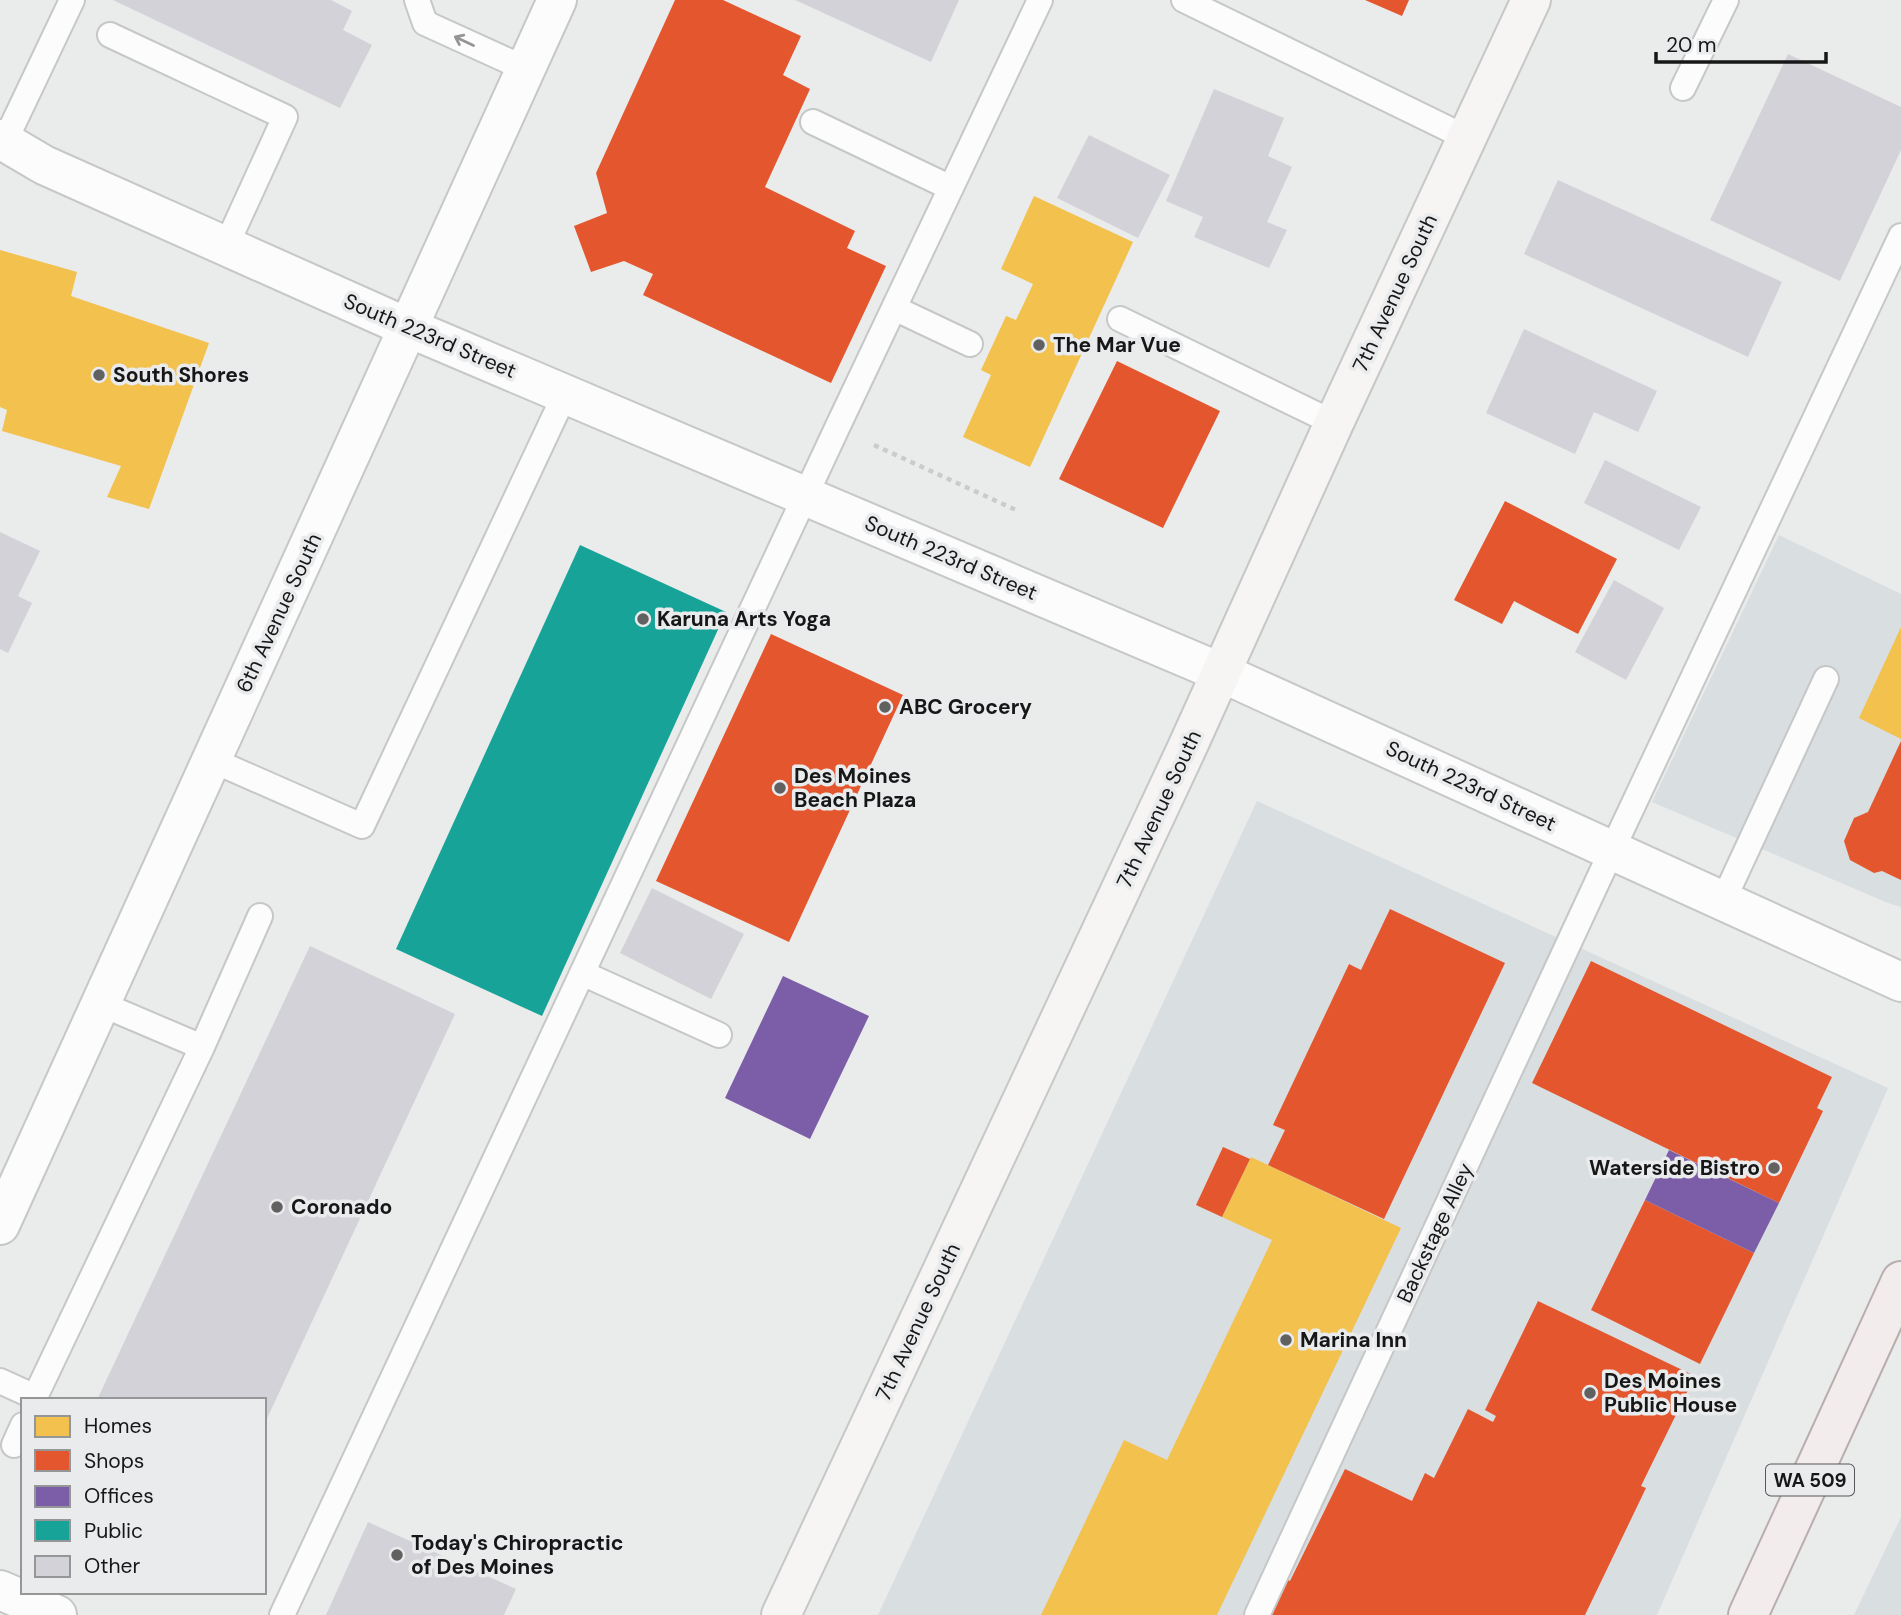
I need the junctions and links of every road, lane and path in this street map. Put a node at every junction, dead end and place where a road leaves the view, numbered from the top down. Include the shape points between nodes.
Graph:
1 (72, 0) edge
2 (417, 0) edge
3 (557, 0) edge
4 (1040, 0) edge
5 (1184, 0) edge
6 (1531, 0) edge
7 (1726, 0) edge
8 (110, 35) dead end
9 (526, 69) junction
10 (1684, 88) dead end
11 (813, 122) dead end
12 (1467, 138) junction
13 (2, 141) edge
14 (951, 188) junction
15 (1901, 236) edge
16 (226, 246) junction
17 (894, 308) junction
18 (1120, 319) dead end
19 (409, 328) junction
20 (970, 344) dead end
21 (565, 394) junction
22 (1334, 423) junction
23 (837, 428) junction
24 (805, 497) junction
25 (1016, 510) dead end
26 (1222, 673) junction
27 (1826, 679) dead end
28 (212, 760) junction
29 (1612, 850) junction
30 (1723, 901) junction
31 (260, 916) dead end
32 (582, 973) junction
33 (1901, 982) edge
34 (101, 1004) junction
35 (719, 1035) dead end
36 (202, 1046) junction
37 (0, 1225) edge
38 (1901, 1282) edge
39 (0, 1381) edge
40 (34, 1398) edge
41 (0, 1590) edge
42 (57, 1615) edge
43 (282, 1615) edge
44 (781, 1615) edge
45 (1257, 1615) edge
46 (1748, 1615) edge

1 - 13 lane
9 -> 2 lane via 425,23
3 - 9 street, 6th Avenue South
4 - 14 lane
5 - 12 lane
6 - 12 main road, 7th Avenue South
7 - 10 lane
8 - 16 lane via 285,117
9 - 19 street, 6th Avenue South
11 - 14 lane
12 - 22 main road, 7th Avenue South
13 - 16 street, South 223rd Street via 44,165
14 - 17 lane
15 - 29 lane, Backstage Alley
16 - 19 street, South 223rd Street
17 - 20 lane
17 - 23 lane
18 - 22 lane
19 - 21 street, South 223rd Street
19 - 28 street, 6th Avenue South
21 - 24 street, South 223rd Street
21 - 28 lane via 362,826
22 - 26 main road, 7th Avenue South
23 - 24 lane
23 - 25 path
24 - 26 street, South 223rd Street
24 - 32 lane
26 - 29 street, South 223rd Street
26 - 44 main road, 7th Avenue South
27 - 30 lane
28 - 34 street, 6th Avenue South
29 - 30 street, South 223rd Street
29 - 45 lane, Backstage Alley
30 - 33 street, South 223rd Street
31 - 36 lane
32 - 35 lane
32 - 43 lane
34 - 36 lane
34 - 37 street, 6th Avenue South
36 - 40 lane
38 - 46 main road, WA 509
39 - 40 lane
41 - 42 street

